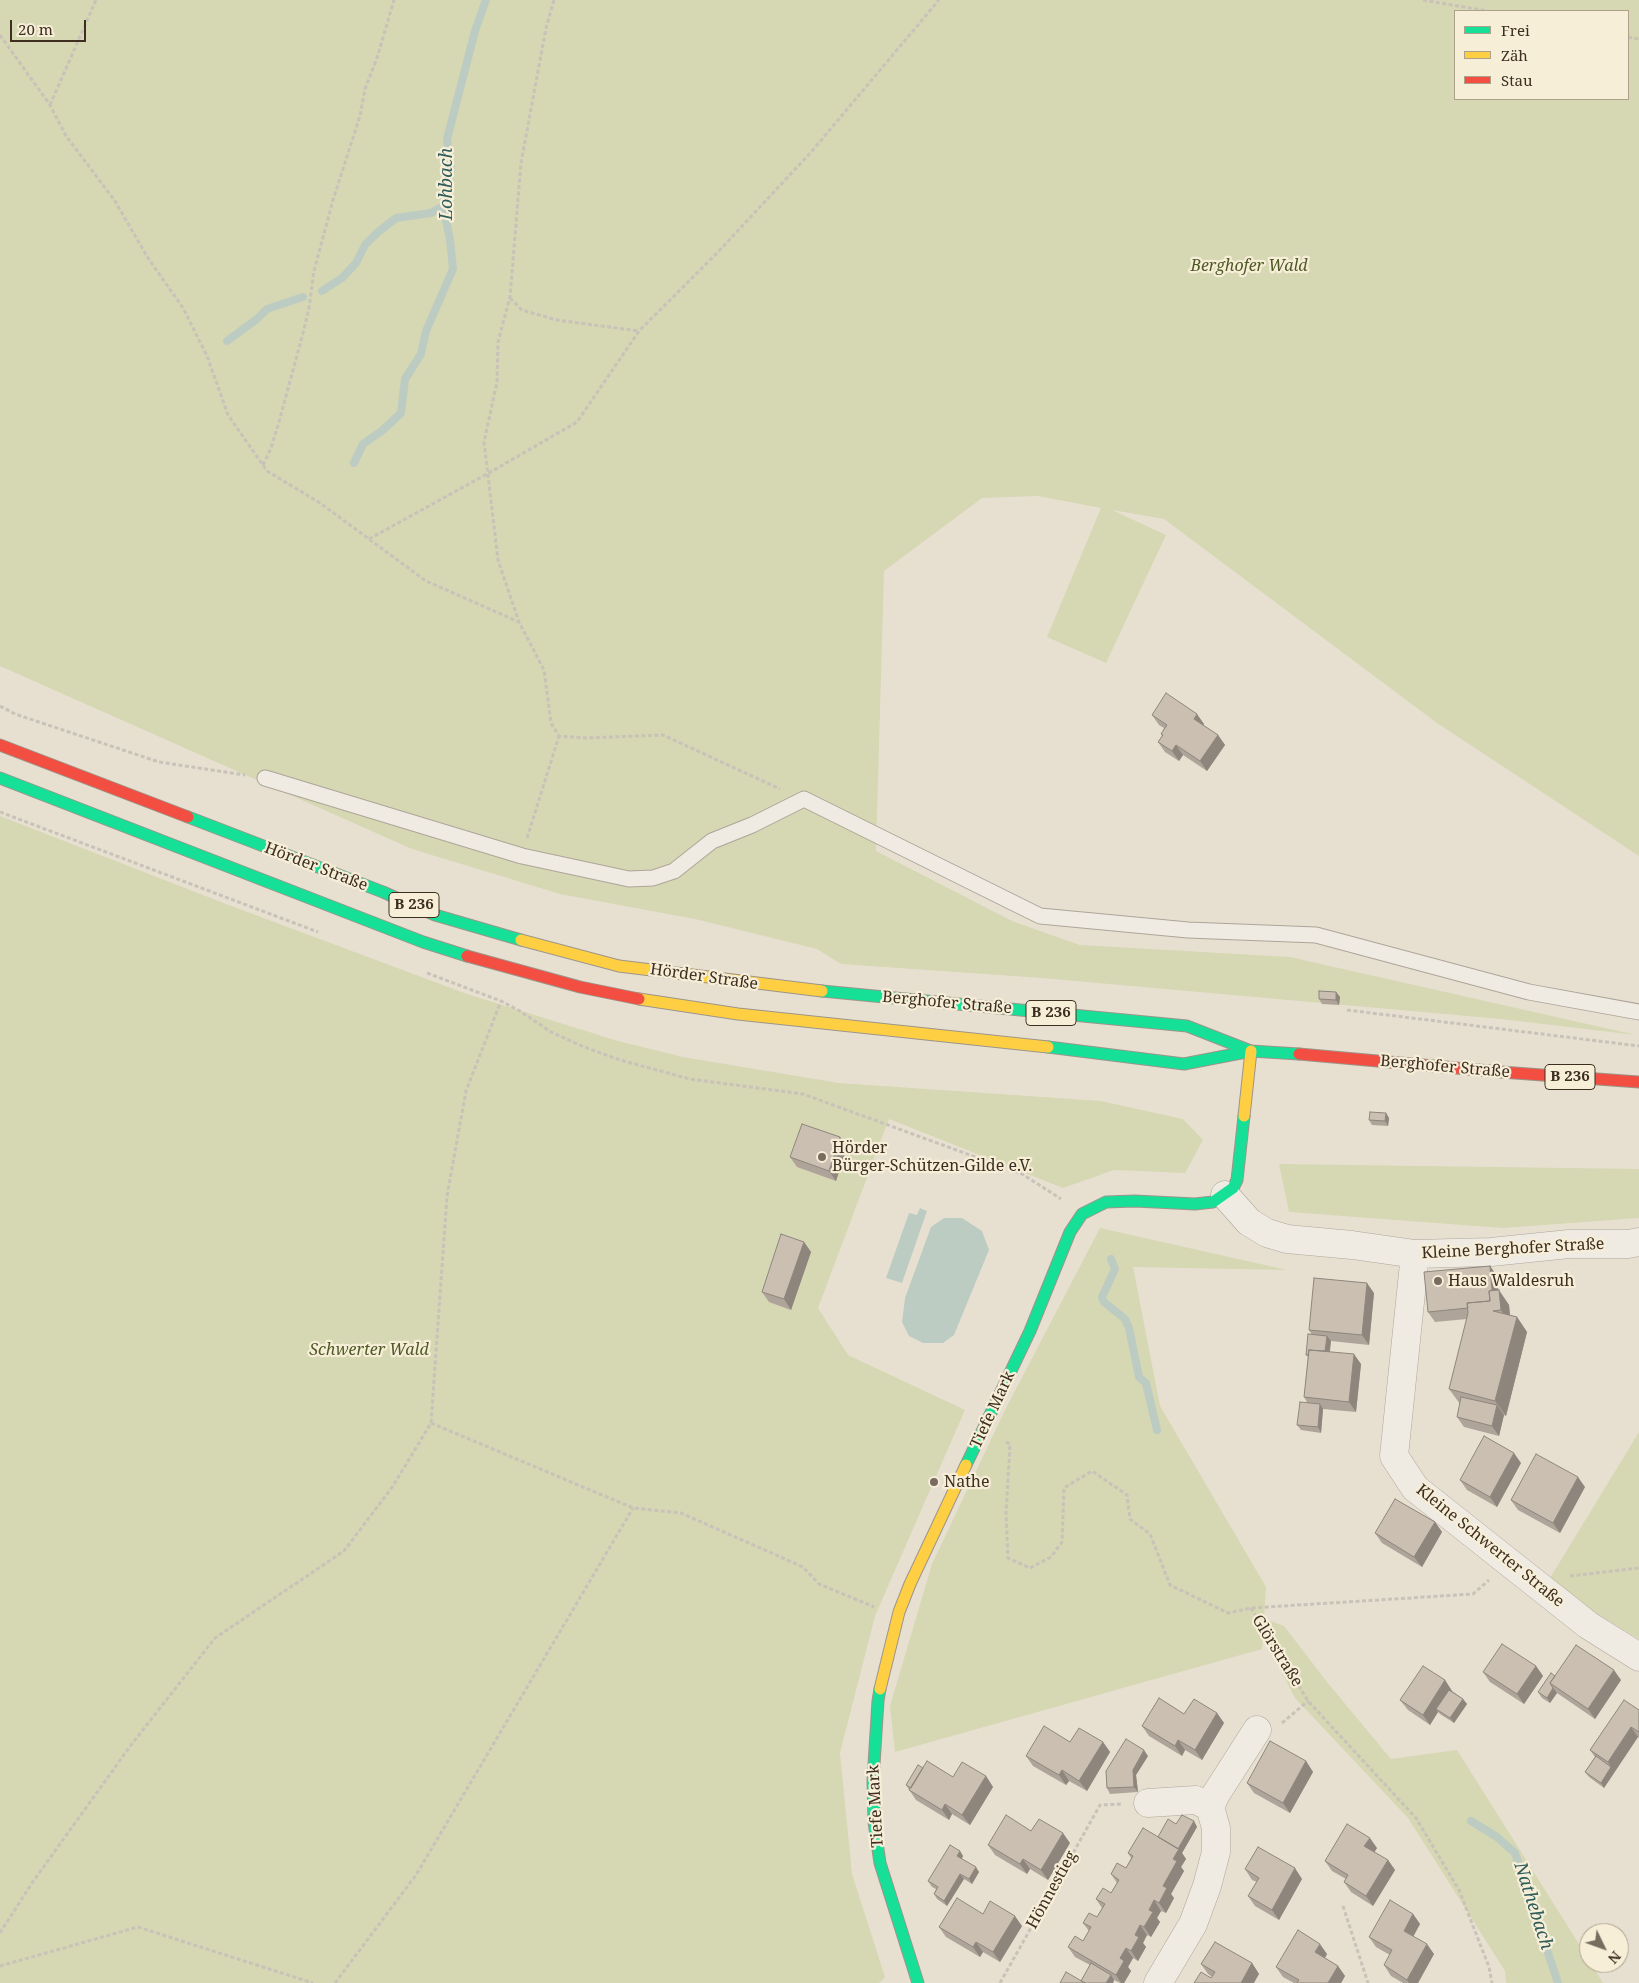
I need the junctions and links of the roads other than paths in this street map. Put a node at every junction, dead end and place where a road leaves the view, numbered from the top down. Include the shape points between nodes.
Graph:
1 (0, 745) edge
2 (0, 778) edge
3 (265, 778) road end
4 (847, 994) joint
5 (1639, 1012) edge
6 (845, 1026) joint
7 (1252, 1051) junction
8 (1639, 1082) edge
9 (1225, 1195) junction
10 (1639, 1242) edge
11 (1415, 1254) junction
12 (1639, 1657) edge
13 (1257, 1730) dead end
14 (1148, 1803) dead end
15 (1210, 1807) junction
16 (918, 1983) edge
17 (1158, 1983) edge

1 - 4 main road, Hörder Straße / B 236 via 435,915 495,933 619,966
2 - 6 main road, Hörder Straße / B 236 via 424,942 476,959 580,987 654,1002
3 - 5 lane via 522,856 629,879 653,878 674,871 712,841 804,799 1040,916 1188,930 1316,935 1529,992
4 - 7 main road, Berghofer Straße / B 236 via 1187,1026
6 - 7 main road, Berghofer Straße / B 236 via 1184,1064
7 - 8 main road, Berghofer Straße / B 236
7 - 9 main road via 1236,1180
9 - 11 street, Kleine Berghofer Straße via 1249,1222 1267,1233 1287,1239
9 - 16 main road, Tiefe Mark via 1213,1202 1195,1204 1135,1200 1106,1202 1082,1214 1070,1232 1030,1331 899,1612 878,1701 874,1822 880,1863
10 - 11 street, Kleine Berghofer Straße
11 - 12 street, Kleine Schwerter Straße via 1394,1456 1415,1488 1588,1625
13 - 15 street
14 - 15 street via 1196,1800
15 - 17 street via 1216,1828 1216,1852 1207,1886 1192,1924

